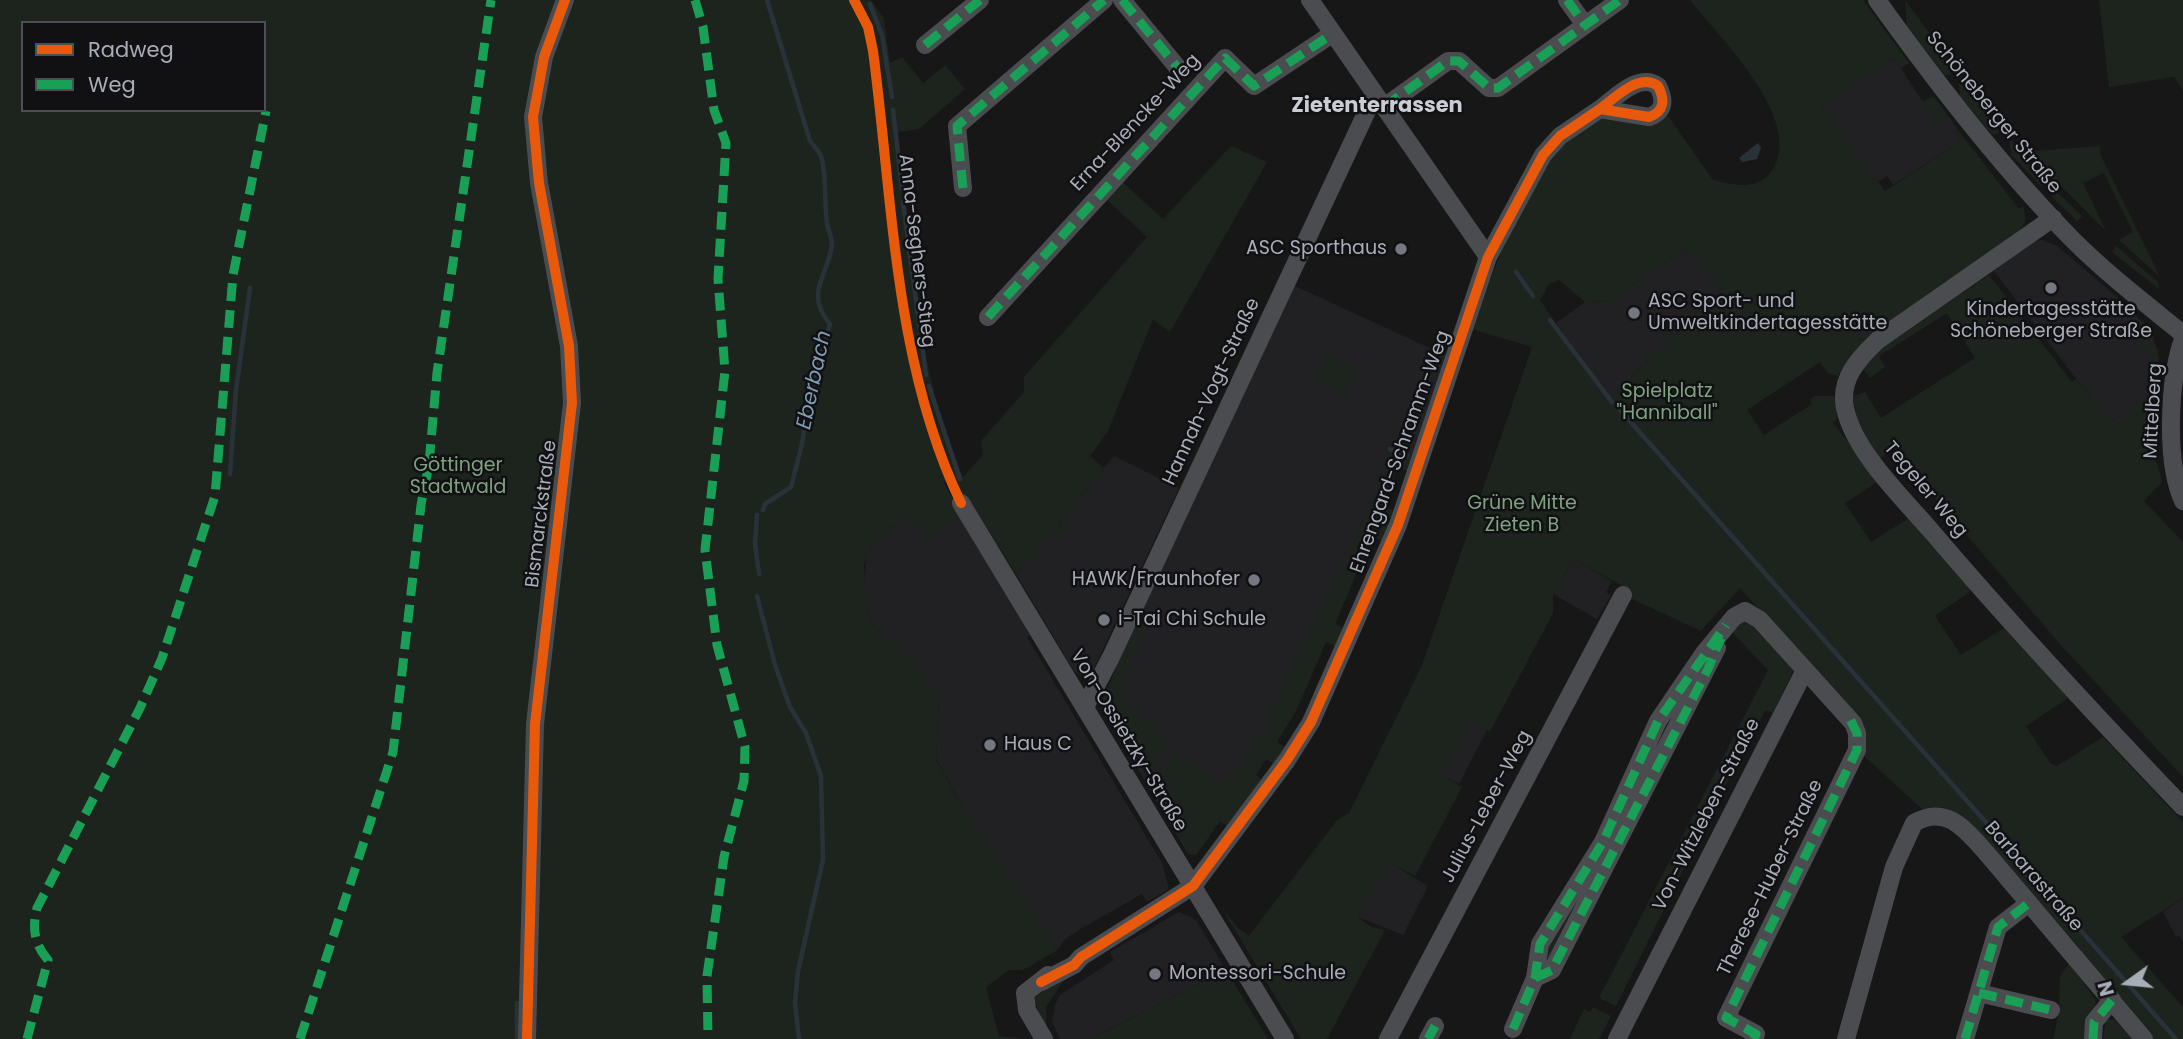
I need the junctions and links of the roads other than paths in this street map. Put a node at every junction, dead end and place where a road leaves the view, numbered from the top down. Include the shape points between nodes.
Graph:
1 (565, 0) edge
2 (979, 0) edge
3 (1104, 0) edge
4 (1122, 0) edge
5 (1310, 0) edge
6 (1567, 0) edge
7 (1620, 0) edge
8 (1877, 0) edge
9 (1585, 25) junction
10 (1332, 34) junction
11 (925, 45) dead end
12 (1178, 68) dead end
13 (1380, 101) junction
14 (1600, 109) dead end
15 (963, 188) dead end
16 (2053, 218) junction
17 (1488, 257) junction
18 (988, 317) dead end
19 (2183, 324) edge
20 (2183, 337) edge
21 (2183, 365) edge
22 (2180, 493) edge
23 (961, 503) dead end
24 (1623, 595) dead end
25 (1805, 670) junction
26 (1085, 707) junction
27 (2183, 807) edge
28 (1192, 886) junction
29 (2029, 903) junction
30 (1979, 993) junction
31 (2112, 1000) junction
32 (2051, 1010) dead end
33 (1513, 1029) dead end
34 (527, 1039) edge
35 (1044, 1039) edge
36 (1284, 1039) edge
37 (1388, 1039) edge
38 (1618, 1039) edge
39 (1754, 1039) edge
40 (1846, 1039) edge
41 (1965, 1039) edge
42 (2093, 1039) edge
43 (2144, 1039) edge

1 - 34 street, Bismarckstraße via 544,57 533,117 540,192 569,346 572,403 535,724
2 - 11 street
3 - 15 street via 957,126
4 - 12 street
5 - 10 street
6 - 9 street
7 - 9 street
8 - 16 street, Schöneberger Straße via 1949,98
9 - 13 street via 1498,88 1489,88 1459,61 1448,61
10 - 13 street
10 - 18 street, Erna-Blencke-Weg via 1254,86 1225,58
13 - 17 street
13 - 26 street, Hannah-Vogt-Straße
14 - 17 street, Ehrengard-Schramm-Weg via 1560,136 1543,155
16 - 19 street, Schöneberger Straße
16 - 20 street, Schöneberger Straße via 2074,242
16 - 27 street, Tegeler Weg via 1878,340 1850,373 1843,389 1845,406 1859,444 1918,516
17 - 28 street, Ehrengard-Schramm-Weg via 1398,525 1311,722
20 - 22 street, Mittelberg via 2176,360 2171,463
21 - 22 street, Mittelberg
23 - 26 street, Von-Ossietzky-Straße
24 - 37 street, Julius-Leber-Weg
25 - 33 street via 1754,614 1740,612 1726,625 1658,721 1608,845 1540,944 1535,978
25 - 38 street, Von-Witzleben-Straße
25 - 39 street, Therese-Huber-Straße via 1850,719 1857,733 1857,750 1726,1018 1756,1034
26 - 28 street, Von-Ossietzky-Straße
28 - 35 street via 1081,957 1070,959 1025,993 1024,1002
28 - 36 street, Von-Ossietzky-Straße
29 - 30 street via 1998,927
29 - 31 street, Barbarastraße
29 - 40 street, Barbarastraße via 1958,823 1938,815 1914,822
30 - 32 street
30 - 41 street
31 - 42 street via 2094,1022
31 - 43 street, Barbarastraße

